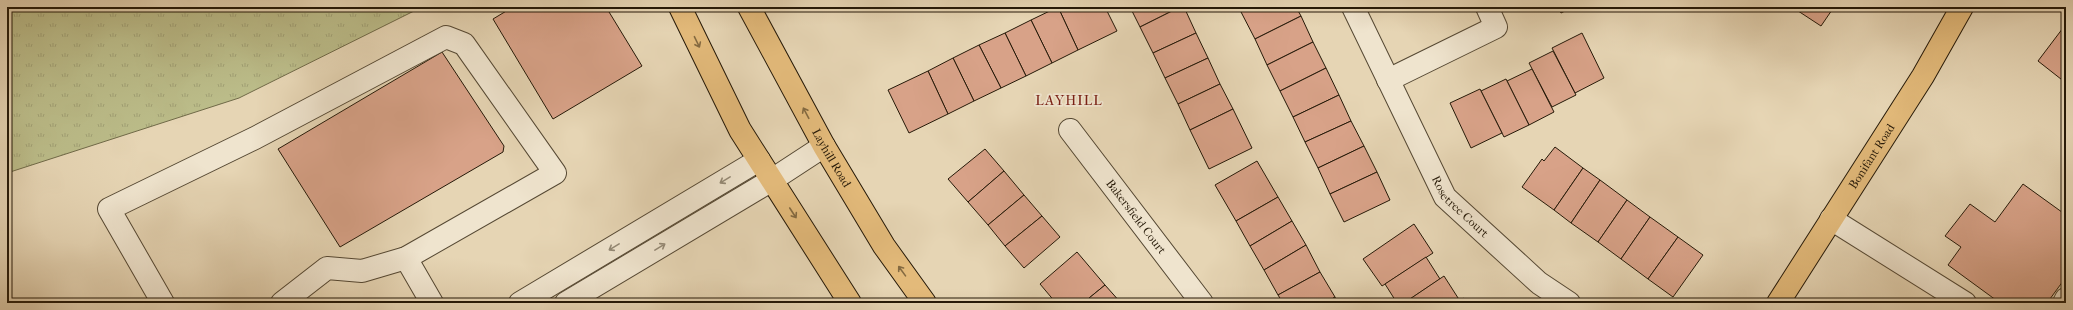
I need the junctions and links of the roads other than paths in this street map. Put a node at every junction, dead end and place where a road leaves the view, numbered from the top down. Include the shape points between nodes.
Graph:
1 (680, 7) edge
2 (749, 7) edge
3 (1353, 7) edge
4 (1487, 7) edge
5 (1962, 7) edge
6 (1388, 80) junction
7 (1070, 130) dead end
8 (824, 146) junction
9 (759, 160) junction
10 (772, 180) junction
11 (1831, 220) junction
12 (406, 258) junction
13 (2066, 299) edge
14 (163, 303) edge
15 (282, 303) edge
16 (432, 303) edge
17 (520, 303) edge
18 (566, 303) edge
19 (850, 303) edge
20 (925, 303) edge
21 (1202, 303) edge
22 (1569, 303) edge
23 (1778, 303) edge
24 (1965, 303) edge
25 (2064, 303) edge

1 -> 9 main road via 740,130
8 -> 2 main road, Layhill Road
3 - 6 street, Rosetree Court
4 - 6 street via 1496,27
5 - 11 main road, Bonifant Road via 1923,76
6 - 22 street, Rosetree Court via 1445,197 1539,283
7 - 21 street, Bakersfield Court
8 - 10 street
20 -> 8 main road, Layhill Road via 884,246
9 - 10 main road
9 -> 17 street
18 -> 10 street
10 -> 19 main road
11 - 23 main road, Bonifant Road
11 - 24 street
12 - 14 street via 555,173 464,44 446,37 256,138 109,209
12 - 15 street via 362,271 327,268
12 - 16 street
13 - 25 street

